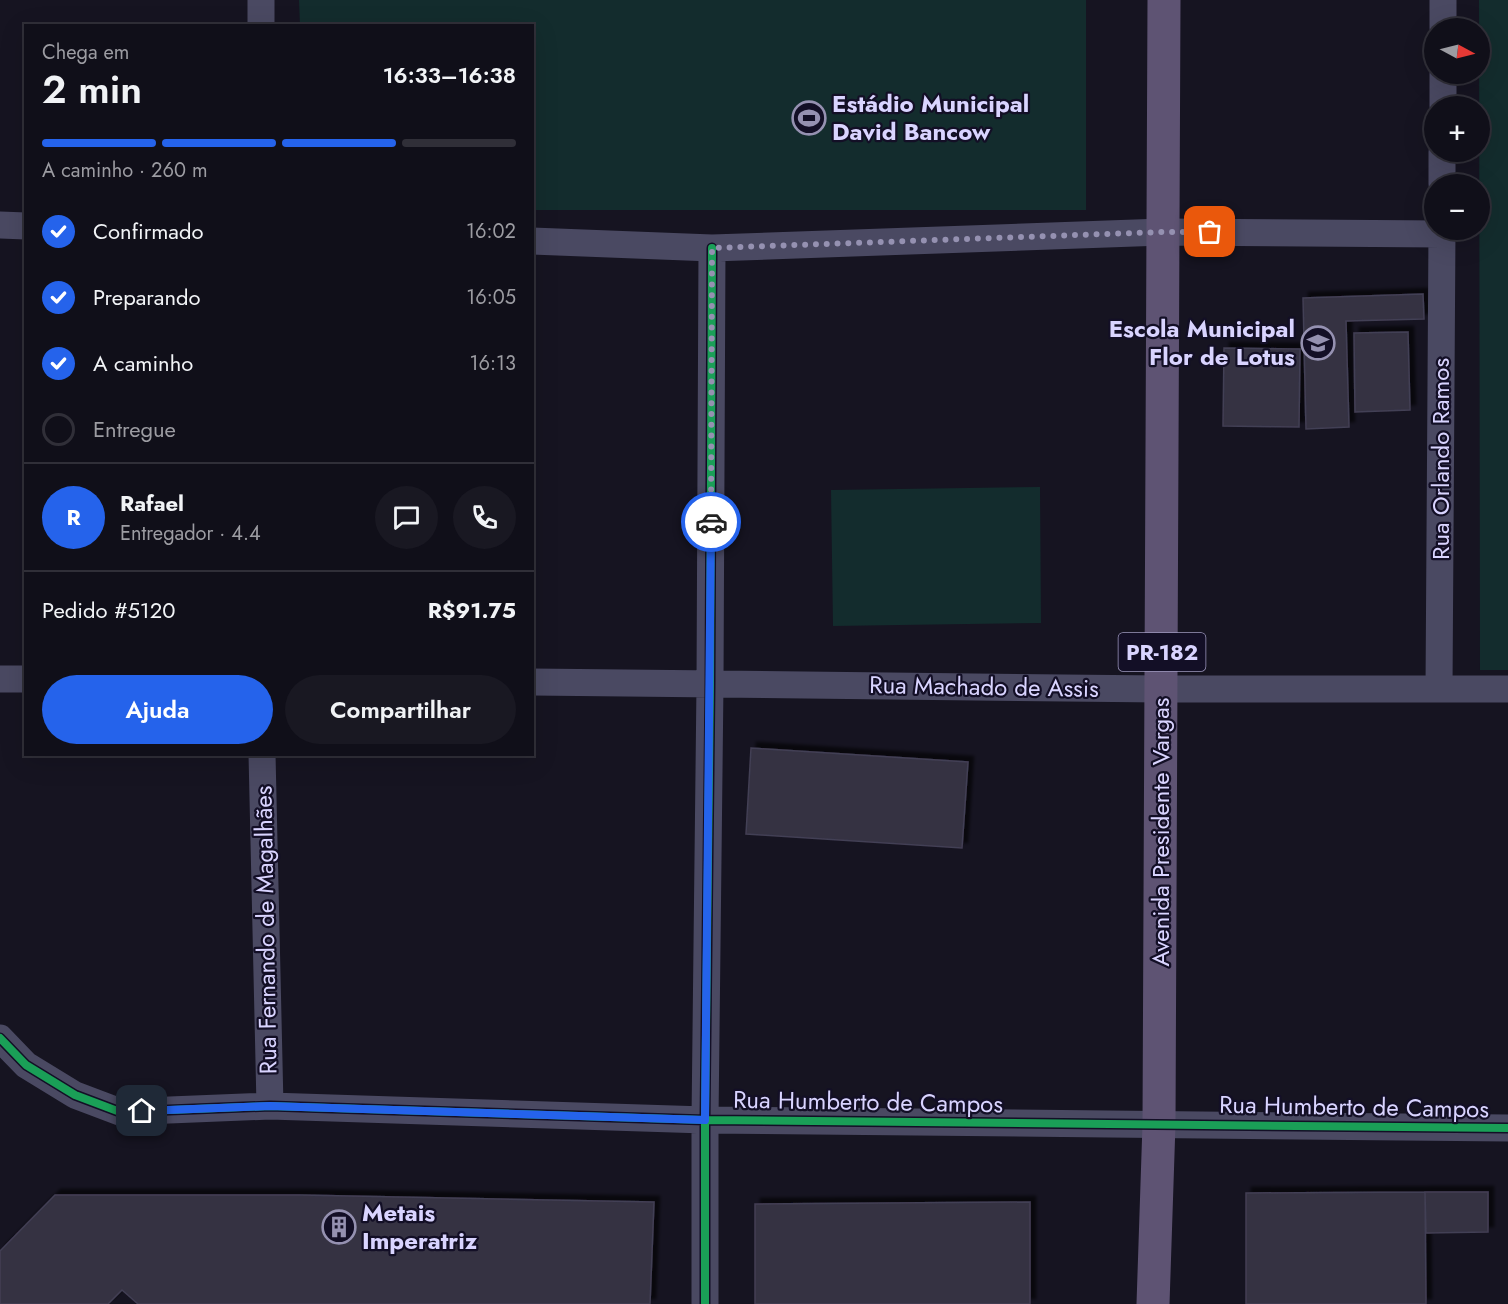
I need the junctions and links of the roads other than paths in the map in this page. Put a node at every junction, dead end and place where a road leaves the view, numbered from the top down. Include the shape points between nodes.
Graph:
1 (261, 0) edge
2 (1164, 0) edge
3 (1443, 0) edge
4 (1443, 18) edge
5 (261, 24) edge
6 (0, 225) edge
7 (24, 226) edge
8 (1163, 232) junction
9 (1424, 232) edge
10 (1442, 240) edge
11 (534, 241) edge
12 (712, 248) junction
13 (0, 679) edge
14 (24, 679) edge
15 (534, 682) edge
16 (711, 684) junction
17 (1161, 689) junction
18 (1440, 689) junction
19 (1508, 689) edge
20 (262, 756) edge
21 (0, 1038) edge
22 (270, 1106) junction
23 (705, 1120) junction
24 (1159, 1124) junction
25 (1508, 1128) edge
26 (705, 1304) edge
27 (1154, 1304) edge

1 - 5 street
2 - 8 main road, Avenida Presidente Vargas / PR-182
3 - 4 street
6 - 7 street
8 - 9 street
8 - 12 street
8 - 17 main road, Avenida Presidente Vargas / PR-182
10 - 18 street, Rua Orlando Ramos
11 - 12 street
12 - 16 street
13 - 14 street
15 - 16 street, Rua Machado de Assis
16 - 17 street, Rua Machado de Assis
16 - 23 street
17 - 18 street, Rua Machado de Assis
17 - 24 main road, Avenida Presidente Vargas / PR-182
18 - 19 street, Rua Machado de Assis
20 - 22 street, Rua Fernando de Magalhães
21 - 22 street, Rua Humberto de Campos via 26,1065 75,1095 120,1112
22 - 23 street, Rua Humberto de Campos
23 - 24 street, Rua Humberto de Campos
23 - 26 street
24 - 25 street, Rua Humberto de Campos
24 - 27 main road, Avenida Presidente Vargas / PR-182

